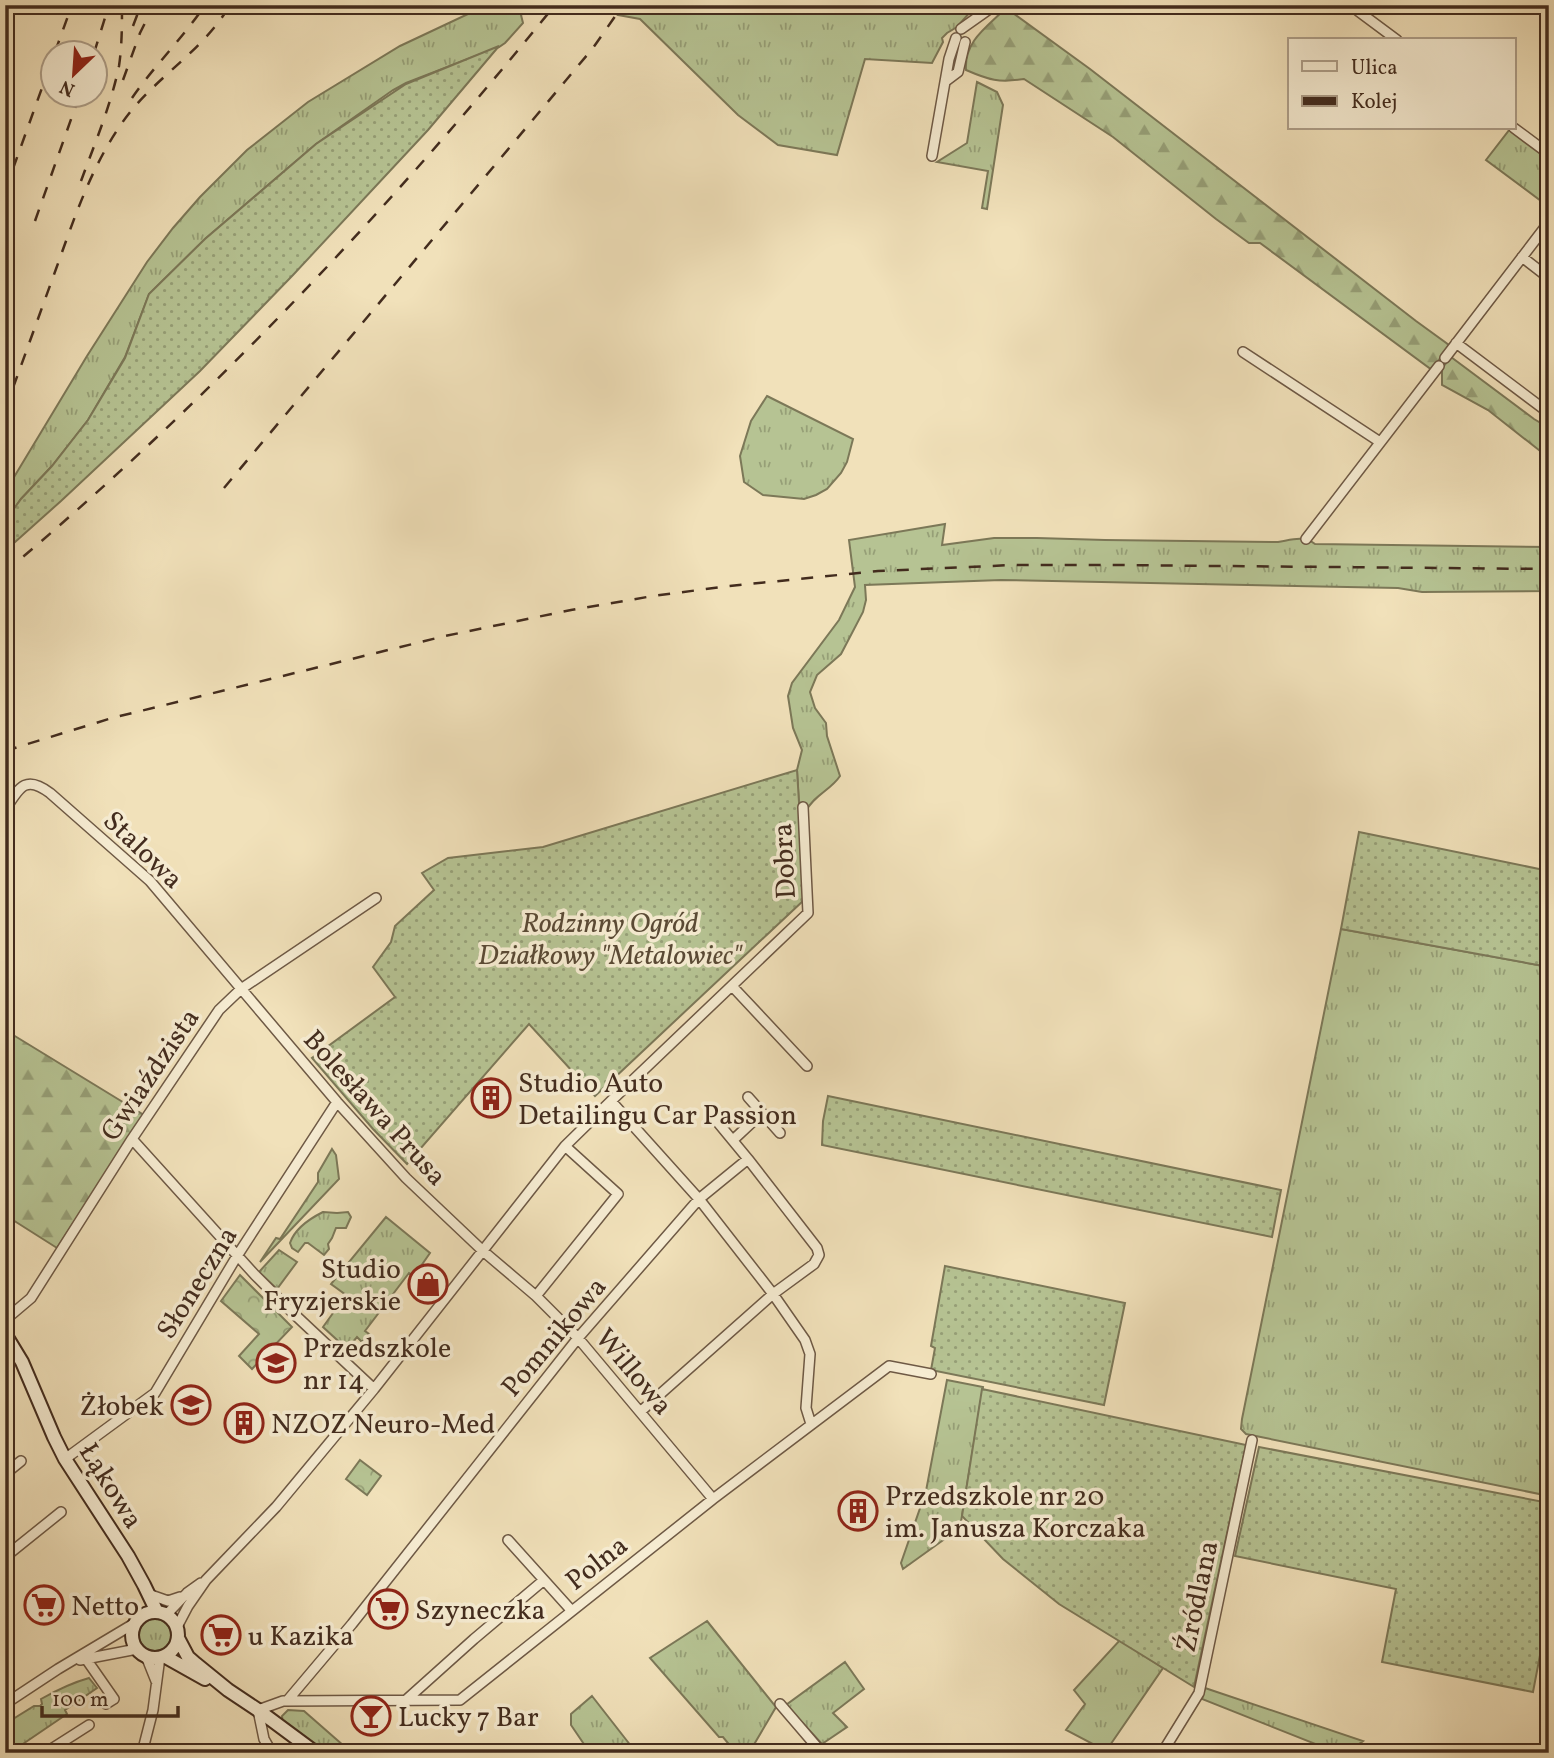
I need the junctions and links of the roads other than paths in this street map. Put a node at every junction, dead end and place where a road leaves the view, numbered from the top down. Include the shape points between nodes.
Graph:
1 (995, 5) edge
2 (1358, 11) dead end
3 (978, 19) junction
4 (1395, 38) edge
5 (946, 81) junction
6 (1516, 129) edge
7 (1549, 154) edge
8 (933, 156) dead end
9 (1549, 222) edge
10 (1522, 257) junction
11 (1549, 278) edge
12 (1456, 343) junction
13 (1243, 352) dead end
14 (1549, 405) edge
15 (1380, 442) junction
16 (1306, 539) dead end
17 (803, 807) dead end
18 (5, 810) edge
19 (376, 898) dead end
20 (732, 986) junction
21 (241, 989) junction
22 (807, 1066) dead end
23 (748, 1097) dead end
24 (611, 1101) junction
25 (337, 1102) junction
26 (710, 1113) dead end
27 (762, 1113) junction
28 (780, 1133) dead end
29 (132, 1139) junction
30 (733, 1140) junction
31 (565, 1146) junction
32 (748, 1159) junction
33 (699, 1199) junction
34 (483, 1251) junction
35 (237, 1256) junction
36 (773, 1294) junction
37 (536, 1296) junction
38 (5, 1320) edge
39 (5, 1334) edge
40 (579, 1338) junction
41 (931, 1374) dead end
42 (374, 1389) junction
43 (640, 1412) junction
44 (811, 1424) junction
45 (1252, 1440) dead end
46 (65, 1459) junction
47 (21, 1461) dead end
48 (5, 1474) edge
49 (713, 1499) junction
50 (61, 1512) dead end
51 (508, 1540) dead end
52 (5, 1558) edge
53 (206, 1580) junction
54 (544, 1580) junction
55 (146, 1589) junction
56 (187, 1592) junction
57 (572, 1610) junction
58 (160, 1613) junction
59 (139, 1619) junction
60 (177, 1632) junction
61 (152, 1655) junction
62 (85, 1656) junction
63 (176, 1664) junction
64 (157, 1682) junction
65 (228, 1690) junction
66 (406, 1699) junction
67 (287, 1701) junction
68 (5, 1704) edge
69 (106, 1704) dead end
70 (780, 1704) dead end
71 (258, 1710) junction
72 (89, 1725) dead end
73 (313, 1752) edge
74 (45, 1753) edge
75 (142, 1753) edge
76 (272, 1753) edge
77 (822, 1753) edge
78 (1162, 1753) edge

1 - 3 street
2 - 4 street
3 - 5 street via 958,72
3 - 5 street via 958,34
5 - 8 street
6 - 7 street
9 - 10 street
10 - 11 street
10 - 12 street
12 - 14 street via 1545,410
12 - 15 street
13 - 15 street
15 - 16 street
17 - 20 street, Dobra via 808,913
18 - 21 street, Stalowa via 25,784 36,784 50,793 150,881
19 - 21 street, Gwiaździsta
20 - 22 street
20 - 24 street
21 - 25 street, Bolesława Prusa
21 - 29 street, Gwiaździsta via 219,1010
23 - 27 street
24 - 31 street
24 - 33 street
25 - 34 street, Bolesława Prusa via 406,1178
25 - 35 street, Słoneczna
26 - 30 street
27 - 28 street
27 - 30 street
29 - 35 street
29 - 38 street, Gwiaździsta via 31,1298
30 - 32 street
31 - 34 street
31 - 37 street via 618,1194
32 - 33 street, Pomnikowa
32 - 36 street via 819,1251 814,1264
33 - 36 street
33 - 40 street, Pomnikowa
34 - 37 street, Willowa
34 - 42 street
35 - 42 street
35 - 46 street, Słoneczna via 155,1392
36 - 43 street
36 - 44 street via 808,1346 806,1408
37 - 40 street, Willowa
39 - 46 main road, Łąkowa
40 - 43 street, Willowa
40 - 67 street, Pomnikowa
41 - 44 street, Polna via 889,1366
42 - 53 street via 276,1507
43 - 49 street, Willowa
44 - 49 street, Polna
45 - 78 street, Źródlana via 1199,1693
46 - 55 main road, Łąkowa
47 - 48 street
49 - 57 street, Polna
50 - 52 street
51 - 54 street
53 - 56 street
53 - 60 street
54 - 57 street
54 - 66 street
55 - 56 street via 168,1601
55 - 58 main road, Łąkowa
55 - 59 main road
56 - 58 street via 170,1611
57 - 66 street, Polna via 460,1700
58 - 59 main road
58 - 60 main road via 170,1618
59 - 61 main road via 132,1636
59 - 62 street
60 - 61 main road via 174,1648
60 - 65 main road via 192,1661
61 - 62 street
61 - 63 main road
61 - 64 street
62 - 68 street
62 - 69 street via 114,1699
63 - 64 street
63 - 65 main road
64 - 75 street
65 - 71 main road
66 - 67 street, Polna
67 - 71 street, Polna
70 - 77 street
71 - 73 main road
71 - 76 street
72 - 74 street

